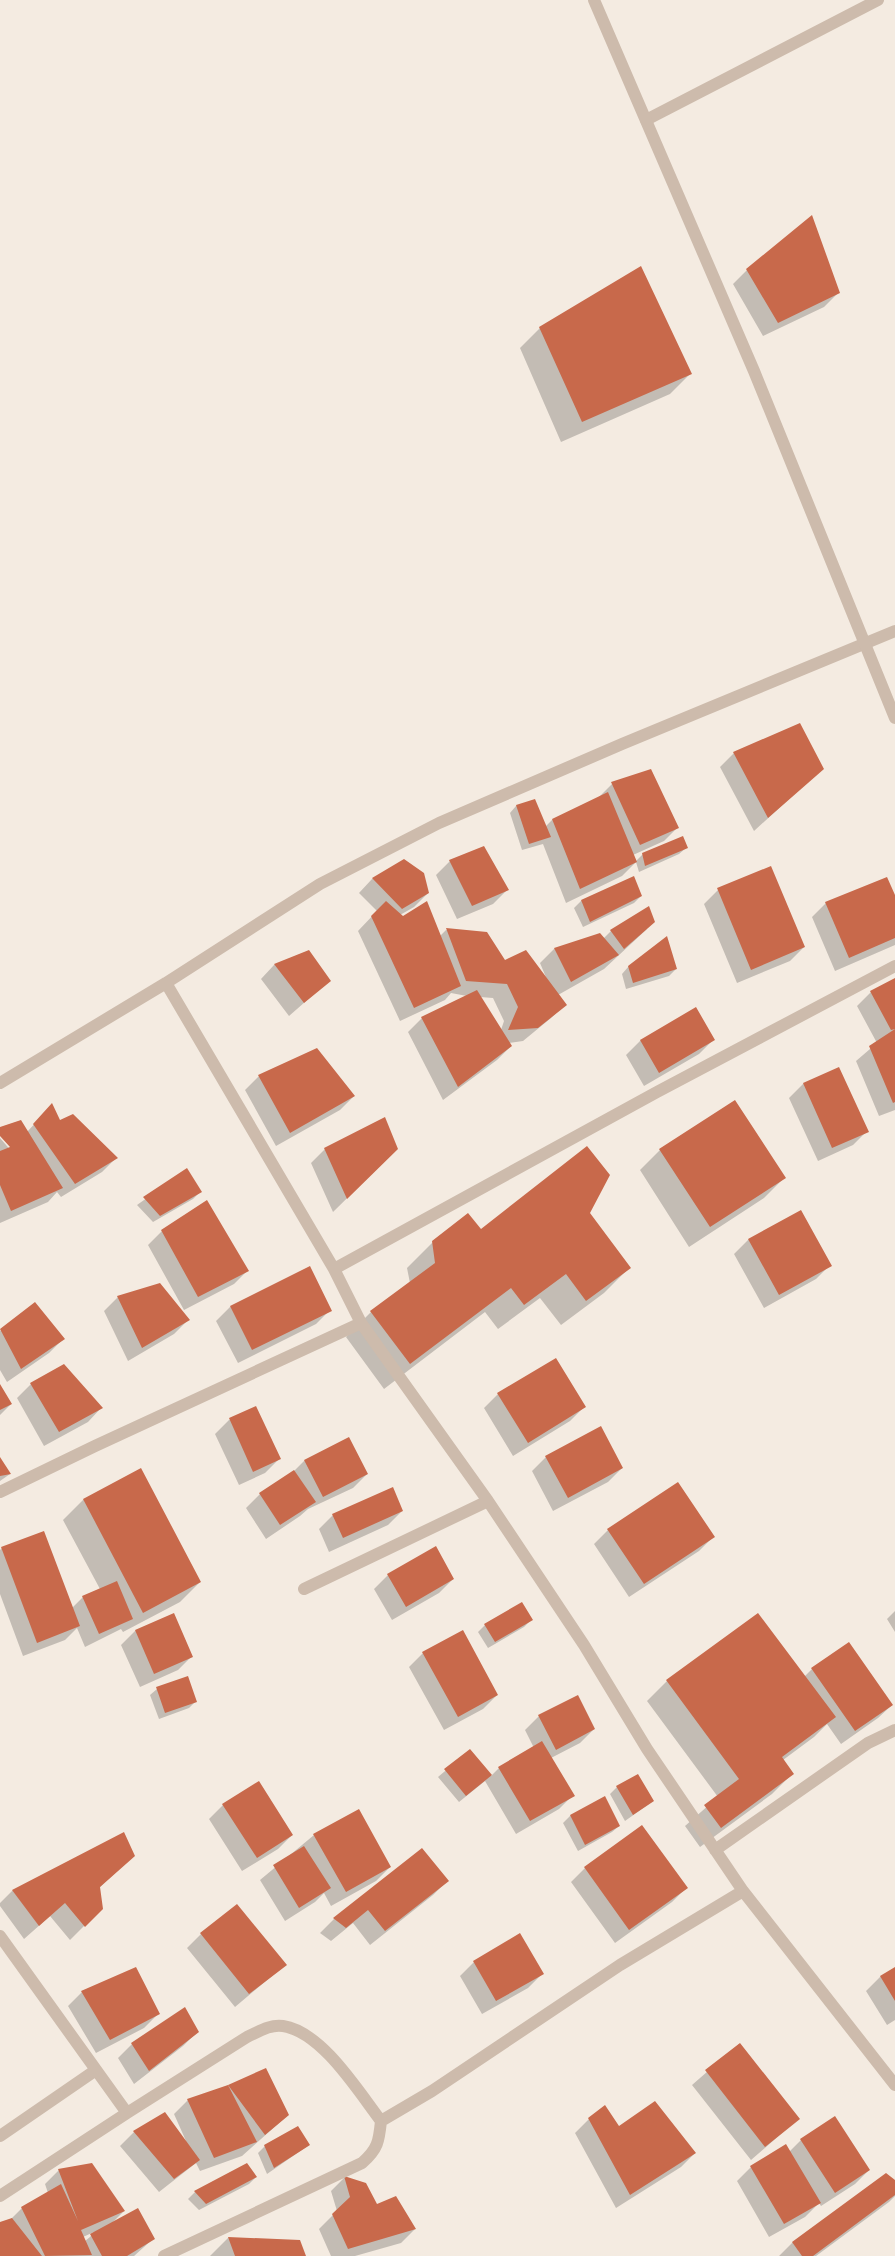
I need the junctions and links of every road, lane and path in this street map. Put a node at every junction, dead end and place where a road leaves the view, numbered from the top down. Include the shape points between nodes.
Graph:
1 (594, 0) edge
2 (878, 0) edge
3 (646, 120) junction
4 (895, 631) edge
5 (865, 645) junction
6 (895, 718) edge
7 (895, 966) edge
8 (166, 983) junction
9 (0, 1083) edge
10 (334, 1270) junction
11 (360, 1323) junction
12 (0, 1492) edge
13 (488, 1501) junction
14 (304, 1589) dead end
15 (895, 1730) edge
16 (715, 1850) junction
17 (743, 1890) junction
18 (0, 1936) edge
19 (96, 2070) junction
20 (895, 2085) edge
21 (127, 2114) junction
22 (381, 2121) junction
23 (0, 2136) edge
24 (0, 2196) edge
25 (164, 2256) edge

1 - 3 street
2 - 3 street
3 - 5 street via 754,371
4 - 5 street
5 - 6 street
5 - 8 street via 439,823 320,884
7 - 10 street
8 - 9 street
8 - 10 street
10 - 11 street
11 - 12 street
11 - 13 street
13 - 14 street
13 - 16 street
15 - 16 street via 868,1743
16 - 17 street
17 - 20 street
17 - 22 street via 620,1965 432,2091
18 - 19 street
19 - 21 street
19 - 23 street
21 - 22 street via 247,2037 264,2028 281,2026 301,2031 317,2042
21 - 24 street
22 - 25 street via 374,2153 362,2163

